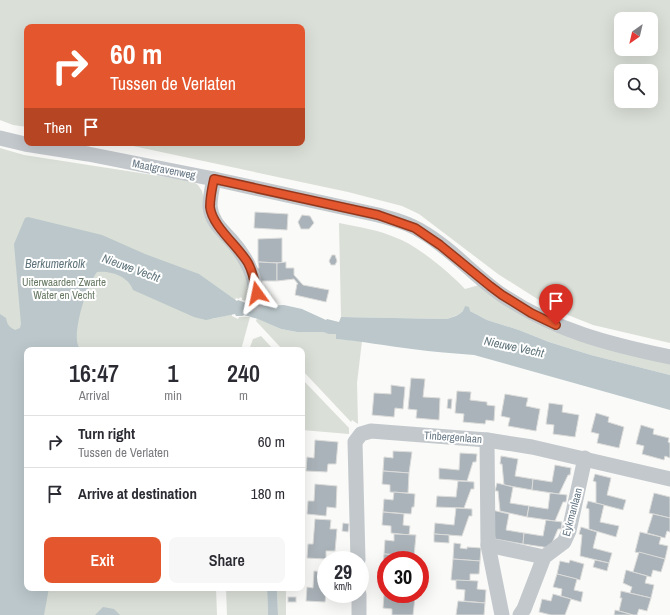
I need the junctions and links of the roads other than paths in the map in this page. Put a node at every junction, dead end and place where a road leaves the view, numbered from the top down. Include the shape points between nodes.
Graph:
1 (0, 138) edge
2 (24, 143) edge
3 (37, 146) edge
4 (214, 179) junction
5 (256, 304) dead end
6 (670, 357) edge
7 (487, 440) junction
8 (585, 458) junction
9 (670, 479) edge
10 (488, 545) junction
11 (358, 551) edge
12 (544, 557) junction
13 (359, 603) edge
14 (360, 615) edge
15 (502, 615) edge
16 (520, 615) edge

1 - 2 street, Maatgravenweg
3 - 4 street, Maatgravenweg
4 - 5 street via 210,207 212,216 251,269 257,293
4 - 6 street, Maatgravenweg via 378,215 407,224 440,245 502,295 542,318 566,330 596,340
7 - 8 street, Tinbergenlaan
7 - 10 street
7 - 11 street, Tinbergenlaan via 371,431 361,434 355,442
8 - 9 street, Tinbergenlaan
8 - 12 street, Eykmanlaan via 569,531 564,542
10 - 12 street
10 - 15 street
12 - 16 street
13 - 14 street

